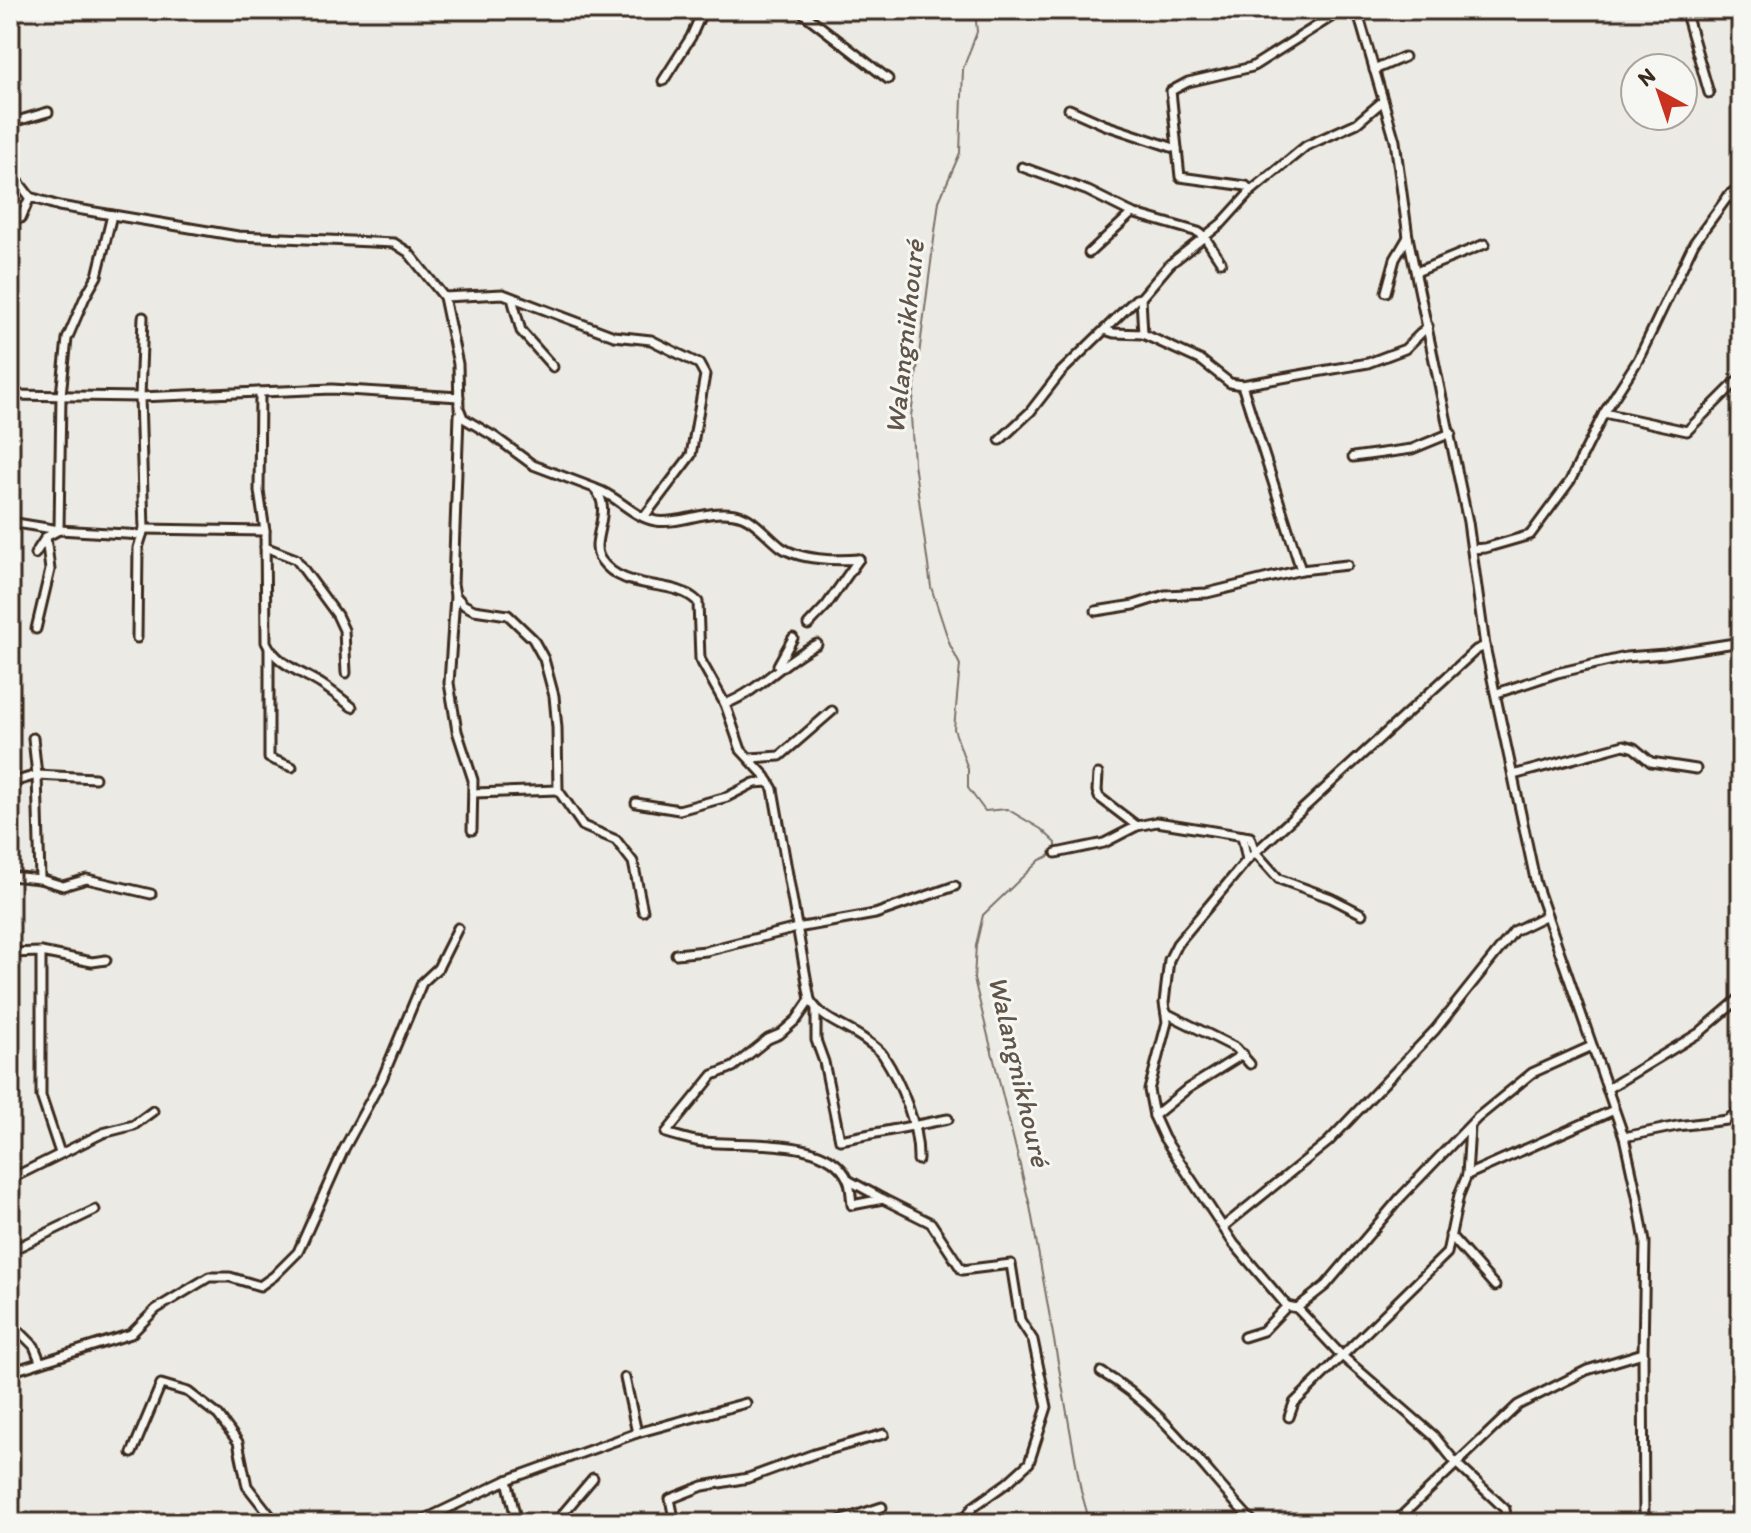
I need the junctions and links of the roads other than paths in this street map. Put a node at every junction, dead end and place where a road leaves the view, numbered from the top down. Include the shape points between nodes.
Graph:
1 (703, 10) edge
2 (799, 10) edge
3 (1342, 10) edge
4 (1357, 10) edge
5 (1685, 10) edge
6 (1404, 57) dead end
7 (1374, 70) junction
8 (888, 79) dead end
9 (663, 81) dead end
10 (1709, 93) dead end
11 (1383, 101) junction
12 (1069, 109) dead end
13 (48, 112) dead end
14 (10, 123) edge
15 (1177, 149) junction
16 (1022, 167) dead end
17 (10, 171) edge
18 (1741, 186) edge
19 (1251, 191) junction
20 (1729, 195) junction
21 (30, 197) junction
22 (1741, 206) edge
23 (1132, 213) junction
24 (112, 215) junction
25 (10, 216) edge
26 (1204, 236) junction
27 (1408, 237) junction
28 (1485, 244) dead end
29 (1089, 253) dead end
30 (1221, 262) dead end
31 (1416, 272) junction
32 (1386, 292) dead end
33 (444, 297) junction
34 (512, 298) junction
35 (1141, 298) junction
36 (143, 317) dead end
37 (1428, 326) junction
38 (1105, 330) junction
39 (1143, 334) junction
40 (553, 367) dead end
41 (1741, 377) edge
42 (1242, 385) junction
43 (260, 392) junction
44 (10, 395) edge
45 (61, 395) junction
46 (140, 397) junction
47 (459, 397) junction
48 (459, 408) junction
49 (1604, 413) junction
50 (1451, 433) junction
51 (1000, 440) dead end
52 (1353, 457) dead end
53 (594, 488) junction
54 (644, 517) junction
55 (10, 522) edge
56 (59, 530) junction
57 (265, 531) junction
58 (143, 532) junction
59 (46, 537) junction
60 (265, 547) junction
61 (1472, 549) junction
62 (35, 554) dead end
63 (1347, 565) dead end
64 (1301, 570) junction
65 (455, 595) junction
66 (1096, 611) dead end
67 (808, 625) dead end
68 (36, 629) dead end
69 (137, 638) dead end
70 (793, 638) dead end
71 (1741, 642) edge
72 (817, 644) dead end
73 (1485, 646) junction
74 (269, 649) junction
75 (775, 671) junction
76 (346, 673) dead end
77 (1497, 693) junction
78 (725, 704) junction
79 (352, 707) dead end
80 (832, 711) dead end
81 (33, 738) dead end
82 (750, 758) junction
83 (292, 767) dead end
84 (1696, 769) dead end
85 (1098, 774) dead end
86 (37, 775) junction
87 (1513, 775) junction
88 (95, 778) dead end
89 (769, 782) junction
90 (10, 783) edge
91 (558, 790) junction
92 (474, 793) junction
93 (636, 803) dead end
94 (1137, 826) junction
95 (472, 830) dead end
96 (1242, 836) junction
97 (1255, 852) junction
98 (1056, 853) dead end
99 (1247, 860) junction
100 (10, 876) edge
101 (40, 879) junction
102 (955, 886) dead end
103 (151, 894) dead end
104 (643, 911) dead end
105 (1362, 914) dead end
106 (1547, 915) junction
107 (458, 928) dead end
108 (797, 928) junction
109 (41, 952) junction
110 (10, 953) edge
111 (676, 954) dead end
112 (106, 960) dead end
113 (1741, 997) edge
114 (810, 1000) junction
115 (816, 1009) junction
116 (1166, 1013) junction
117 (1592, 1046) junction
118 (1243, 1054) junction
119 (1250, 1064) dead end
120 (1607, 1089) junction
121 (1741, 1109) edge
122 (1614, 1110) junction
123 (153, 1111) dead end
124 (1154, 1116) junction
125 (948, 1119) dead end
126 (913, 1127) junction
127 (1470, 1127) junction
128 (1624, 1137) junction
129 (60, 1153) junction
130 (918, 1160) dead end
131 (1467, 1175) junction
132 (10, 1179) edge
133 (848, 1180) junction
134 (883, 1199) junction
135 (95, 1210) dead end
136 (1223, 1227) junction
137 (1450, 1235) junction
138 (10, 1251) edge
139 (1495, 1286) dead end
140 (1287, 1306) junction
141 (1297, 1308) junction
142 (10, 1322) edge
143 (1244, 1337) dead end
144 (1643, 1353) junction
145 (1342, 1356) junction
146 (40, 1361) junction
147 (10, 1372) edge
148 (1101, 1372) dead end
149 (625, 1378) dead end
150 (746, 1403) dead end
151 (1289, 1417) dead end
152 (637, 1433) junction
153 (884, 1434) dead end
154 (132, 1453) dead end
155 (1456, 1463) junction
156 (593, 1478) dead end
157 (507, 1480) junction
158 (882, 1507) dead end
159 (276, 1523) edge
160 (417, 1523) edge
161 (517, 1523) edge
162 (555, 1523) edge
163 (675, 1523) edge
164 (833, 1523) edge
165 (962, 1523) edge
166 (1254, 1523) edge
167 (1394, 1523) edge
168 (1500, 1523) edge
169 (1644, 1523) edge

1 - 9 street
2 - 8 street
3 - 15 street via 1252,67 1171,91
4 - 7 street
5 - 10 street
6 - 7 street
7 - 11 street
11 - 19 street via 1357,123 1306,146
11 - 27 street via 1395,141
12 - 15 street
13 - 14 street
15 - 19 street via 1180,177
16 - 23 street
17 - 21 street
18 - 20 street
19 - 26 street
20 - 22 street
20 - 49 street via 1694,243 1638,360
21 - 24 street
21 - 25 street via 21,218
23 - 26 street
23 - 29 street
24 - 33 street via 238,236 394,243 408,252
24 - 45 street via 97,276 67,339
26 - 30 street
26 - 35 street
27 - 31 street
27 - 32 street
28 - 31 street
31 - 37 street
33 - 34 street
33 - 47 street
34 - 40 street via 521,331
34 - 54 street via 614,336 651,340 699,364 705,375 691,455
35 - 38 street
35 - 39 street
36 - 46 street
37 - 42 street via 1405,349 1368,363
37 - 50 street
38 - 39 street
38 - 51 street
39 - 42 street
41 - 49 street via 1687,431
42 - 64 street
43 - 46 street
43 - 47 street via 332,389
43 - 57 street via 259,491
44 - 45 street
45 - 46 street
45 - 56 street
46 - 58 street
47 - 48 street
48 - 53 street via 463,418 533,465
48 - 65 street
49 - 61 street via 1570,481 1530,535
50 - 52 street via 1412,449
50 - 61 street
53 - 54 street
53 - 78 street via 603,512 600,559 617,575 691,595 698,602 700,659
54 - 67 street via 658,522 696,514 744,516 784,549 832,561 859,559
55 - 56 street
56 - 58 street
56 - 59 street
57 - 58 street
57 - 60 street
58 - 69 street via 138,548
59 - 62 street
59 - 68 street via 50,570
60 - 74 street
60 - 76 street via 296,559 337,615 344,630
61 - 73 street
63 - 64 street
64 - 66 street via 1207,593 1165,595
65 - 91 street via 474,610 515,620 544,659 554,696
65 - 92 street via 449,683
70 - 75 street
71 - 77 street via 1626,657
72 - 75 street
73 - 77 street
73 - 97 street
74 - 79 street
74 - 83 street via 269,758
75 - 78 street via 744,697
77 - 87 street
78 - 82 street via 741,750
80 - 82 street via 780,756
81 - 86 street
82 - 89 street
84 - 87 street via 1651,762 1624,745
85 - 94 street via 1099,797
86 - 88 street
86 - 90 street
86 - 101 street
87 - 106 street
89 - 93 street via 679,810
89 - 108 street
91 - 92 street
91 - 104 street via 583,826 616,840 633,862
92 - 95 street
94 - 96 street via 1157,822
94 - 98 street via 1104,843
96 - 97 street via 1250,837
96 - 99 street
97 - 99 street
97 - 105 street via 1279,879
99 - 116 street via 1177,944 1169,960
100 - 101 street
101 - 103 street via 63,886 87,879
102 - 108 street via 875,914
106 - 117 street
106 - 136 street via 1514,931 1435,1030 1328,1142
107 - 146 street via 438,968 422,983 298,1252 260,1286 209,1277 156,1309 131,1334
108 - 111 street
108 - 114 street
109 - 110 street
109 - 112 street
109 - 129 street via 41,1096
113 - 120 street via 1699,1033
114 - 115 street
114 - 133 street via 780,1034 713,1075 666,1133 697,1141 801,1149 838,1167
115 - 126 street via 882,1052
115 - 126 street via 816,1040 840,1140
116 - 118 street
116 - 124 street via 1149,1090
117 - 120 street
117 - 127 street via 1532,1073
118 - 119 street
118 - 124 street
120 - 122 street
121 - 128 street via 1727,1120
122 - 128 street
122 - 131 street
123 - 129 street via 134,1125
124 - 136 street
125 - 126 street
126 - 130 street
127 - 131 street
127 - 141 street via 1326,1285
128 - 144 street via 1645,1242
129 - 132 street
131 - 137 street
133 - 134 street
133 - 134 street via 852,1205
134 - 165 street via 931,1223 962,1270 1011,1264 1020,1320 1033,1340 1047,1407 1029,1463 973,1507
135 - 138 street
136 - 140 street
137 - 139 street
137 - 145 street via 1447,1253
140 - 141 street
140 - 143 street via 1263,1331
141 - 145 street
142 - 146 street via 34,1346
144 - 155 street via 1587,1370 1518,1405
144 - 169 street
145 - 151 street via 1294,1403
145 - 155 street via 1434,1436
146 - 147 street
148 - 166 street via 1149,1405
149 - 152 street
150 - 152 street
152 - 157 street
153 - 163 street via 670,1499
154 - 159 street via 161,1384 188,1392 218,1415 238,1442 247,1486
155 - 167 street
155 - 168 street via 1505,1509
156 - 162 street
157 - 160 street
157 - 161 street
158 - 164 street

